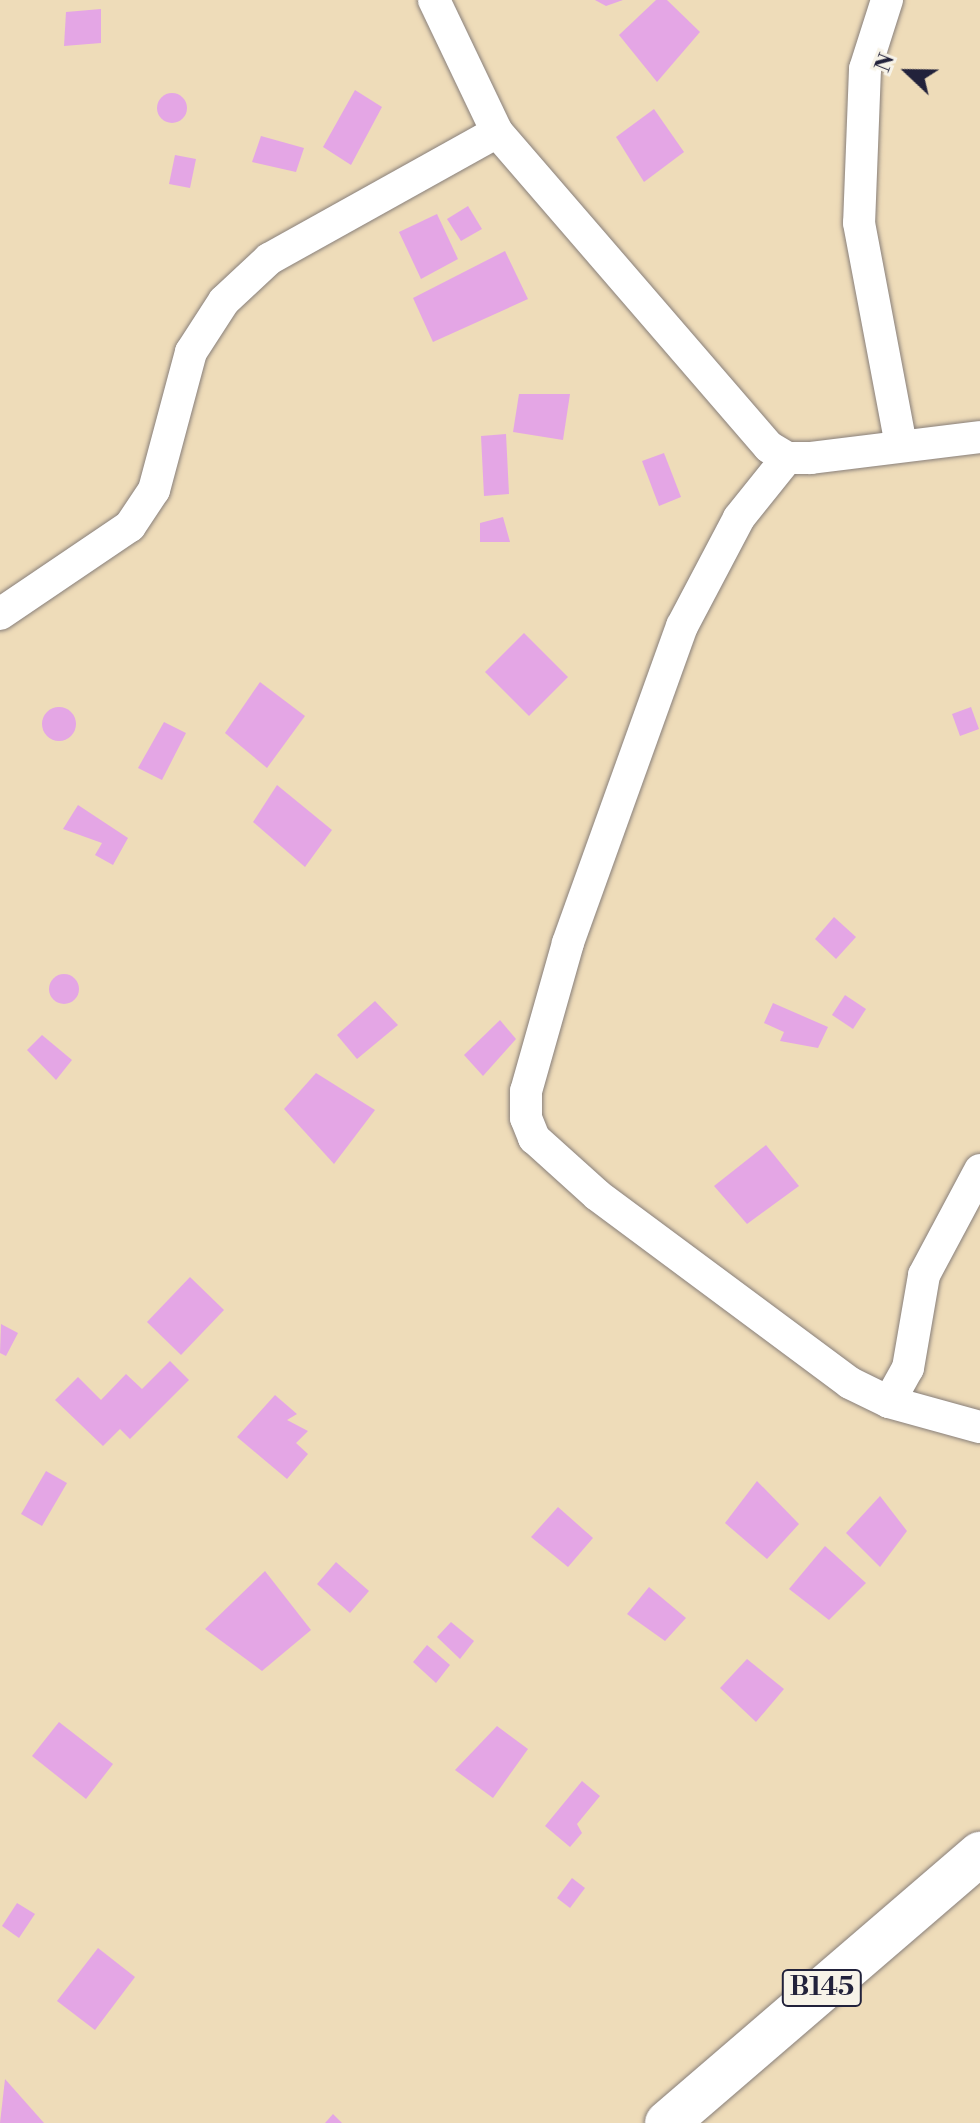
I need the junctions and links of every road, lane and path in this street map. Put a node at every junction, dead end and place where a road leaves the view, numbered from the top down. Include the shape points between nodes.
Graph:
1 (434, 0) edge
2 (887, 0) edge
3 (497, 132) junction
4 (980, 437) edge
5 (901, 446) junction
6 (787, 458) junction
7 (0, 614) edge
8 (980, 1170) edge
9 (889, 1402) junction
10 (980, 1427) edge
11 (980, 1854) edge
12 (667, 2123) edge

1 - 3 street
2 - 5 street via 865,69 859,223
3 - 6 street via 570,223
3 - 7 street via 269,259 224,301 191,352 154,490 130,526
4 - 5 street
5 - 6 street
6 - 9 street via 739,518 682,626 568,943 526,1091 526,1118 534,1138 597,1195 850,1383
8 - 9 street via 924,1275 908,1368
9 - 10 street
11 - 12 main road, B145

